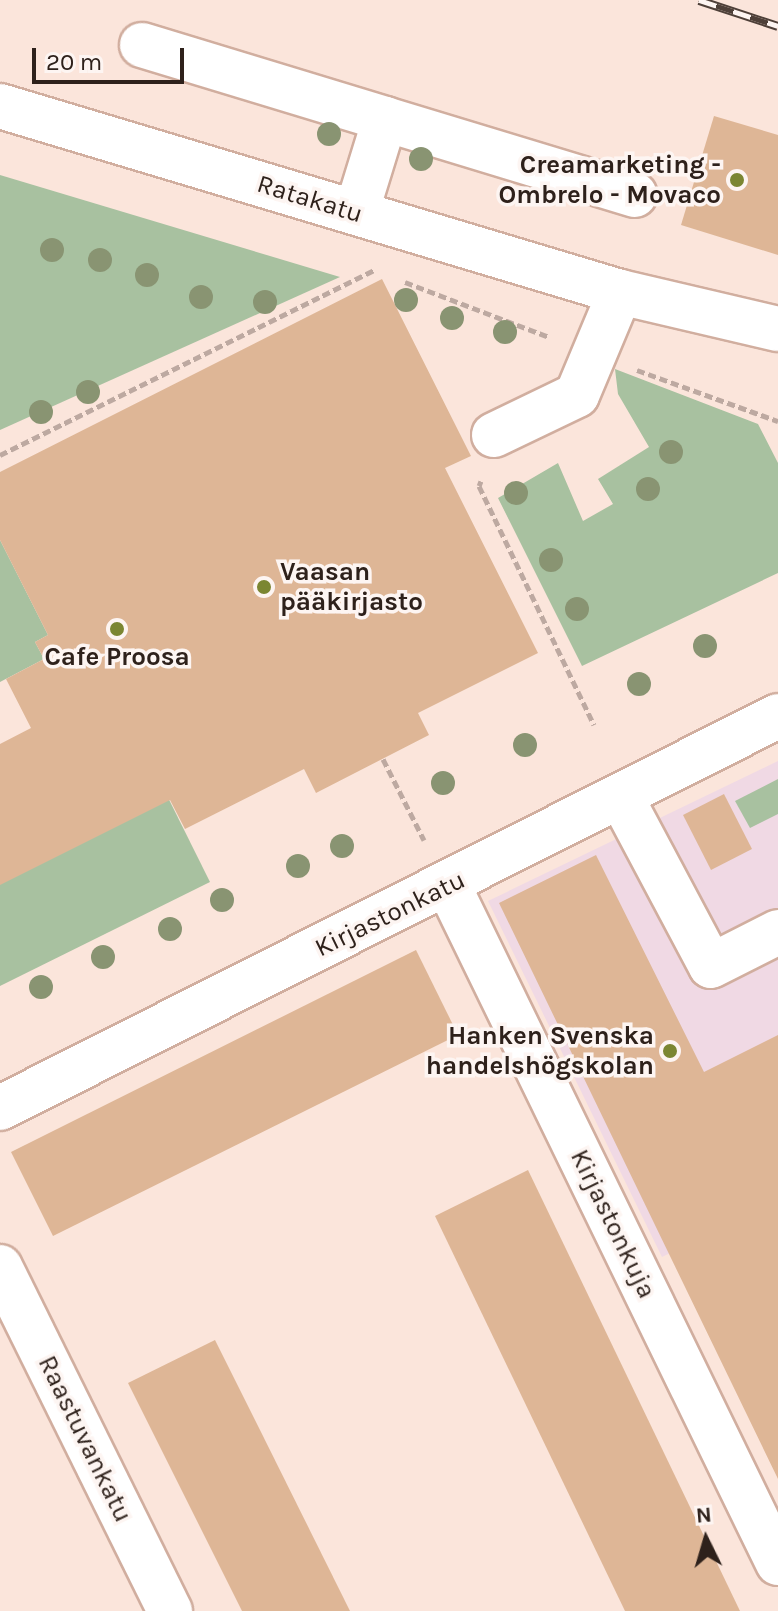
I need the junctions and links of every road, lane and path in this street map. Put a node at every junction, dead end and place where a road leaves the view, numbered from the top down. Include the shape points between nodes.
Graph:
1 (142, 45) dead end
2 (0, 106) edge
3 (385, 119) junction
4 (635, 195) dead end
5 (356, 213) junction
6 (360, 264) dead end
7 (375, 270) junction
8 (387, 275) dead end
9 (400, 280) dead end
10 (620, 292) junction
11 (778, 329) edge
12 (596, 356) junction
13 (778, 360) edge
14 (778, 421) edge
15 (494, 435) joint
16 (0, 455) edge
17 (778, 716) edge
18 (594, 725) dead end
19 (383, 759) dead end
20 (621, 797) junction
21 (448, 885) junction
22 (778, 932) edge
23 (0, 1108) edge
24 (0, 1267) edge
25 (778, 1563) edge
26 (170, 1611) edge

1 - 3 street
2 - 5 street, Ratakatu
3 - 4 street
3 - 5 street
5 - 10 street, Ratakatu
6 - 7 path
7 - 8 path
7 - 16 path
9 - 12 path
10 - 11 street, Ratakatu
10 - 12 street
10 - 13 street, Ratakatu
12 - 14 path
12 - 15 street via 577,395
15 - 18 path via 479,486
17 - 20 street, Kirjastonkatu
19 - 21 path
20 - 21 street, Kirjastonkatu
20 - 22 street via 711,966
21 - 23 street, Kirjastonkatu
21 - 25 street, Kirjastonkuja
24 - 26 street, Raastuvankatu

